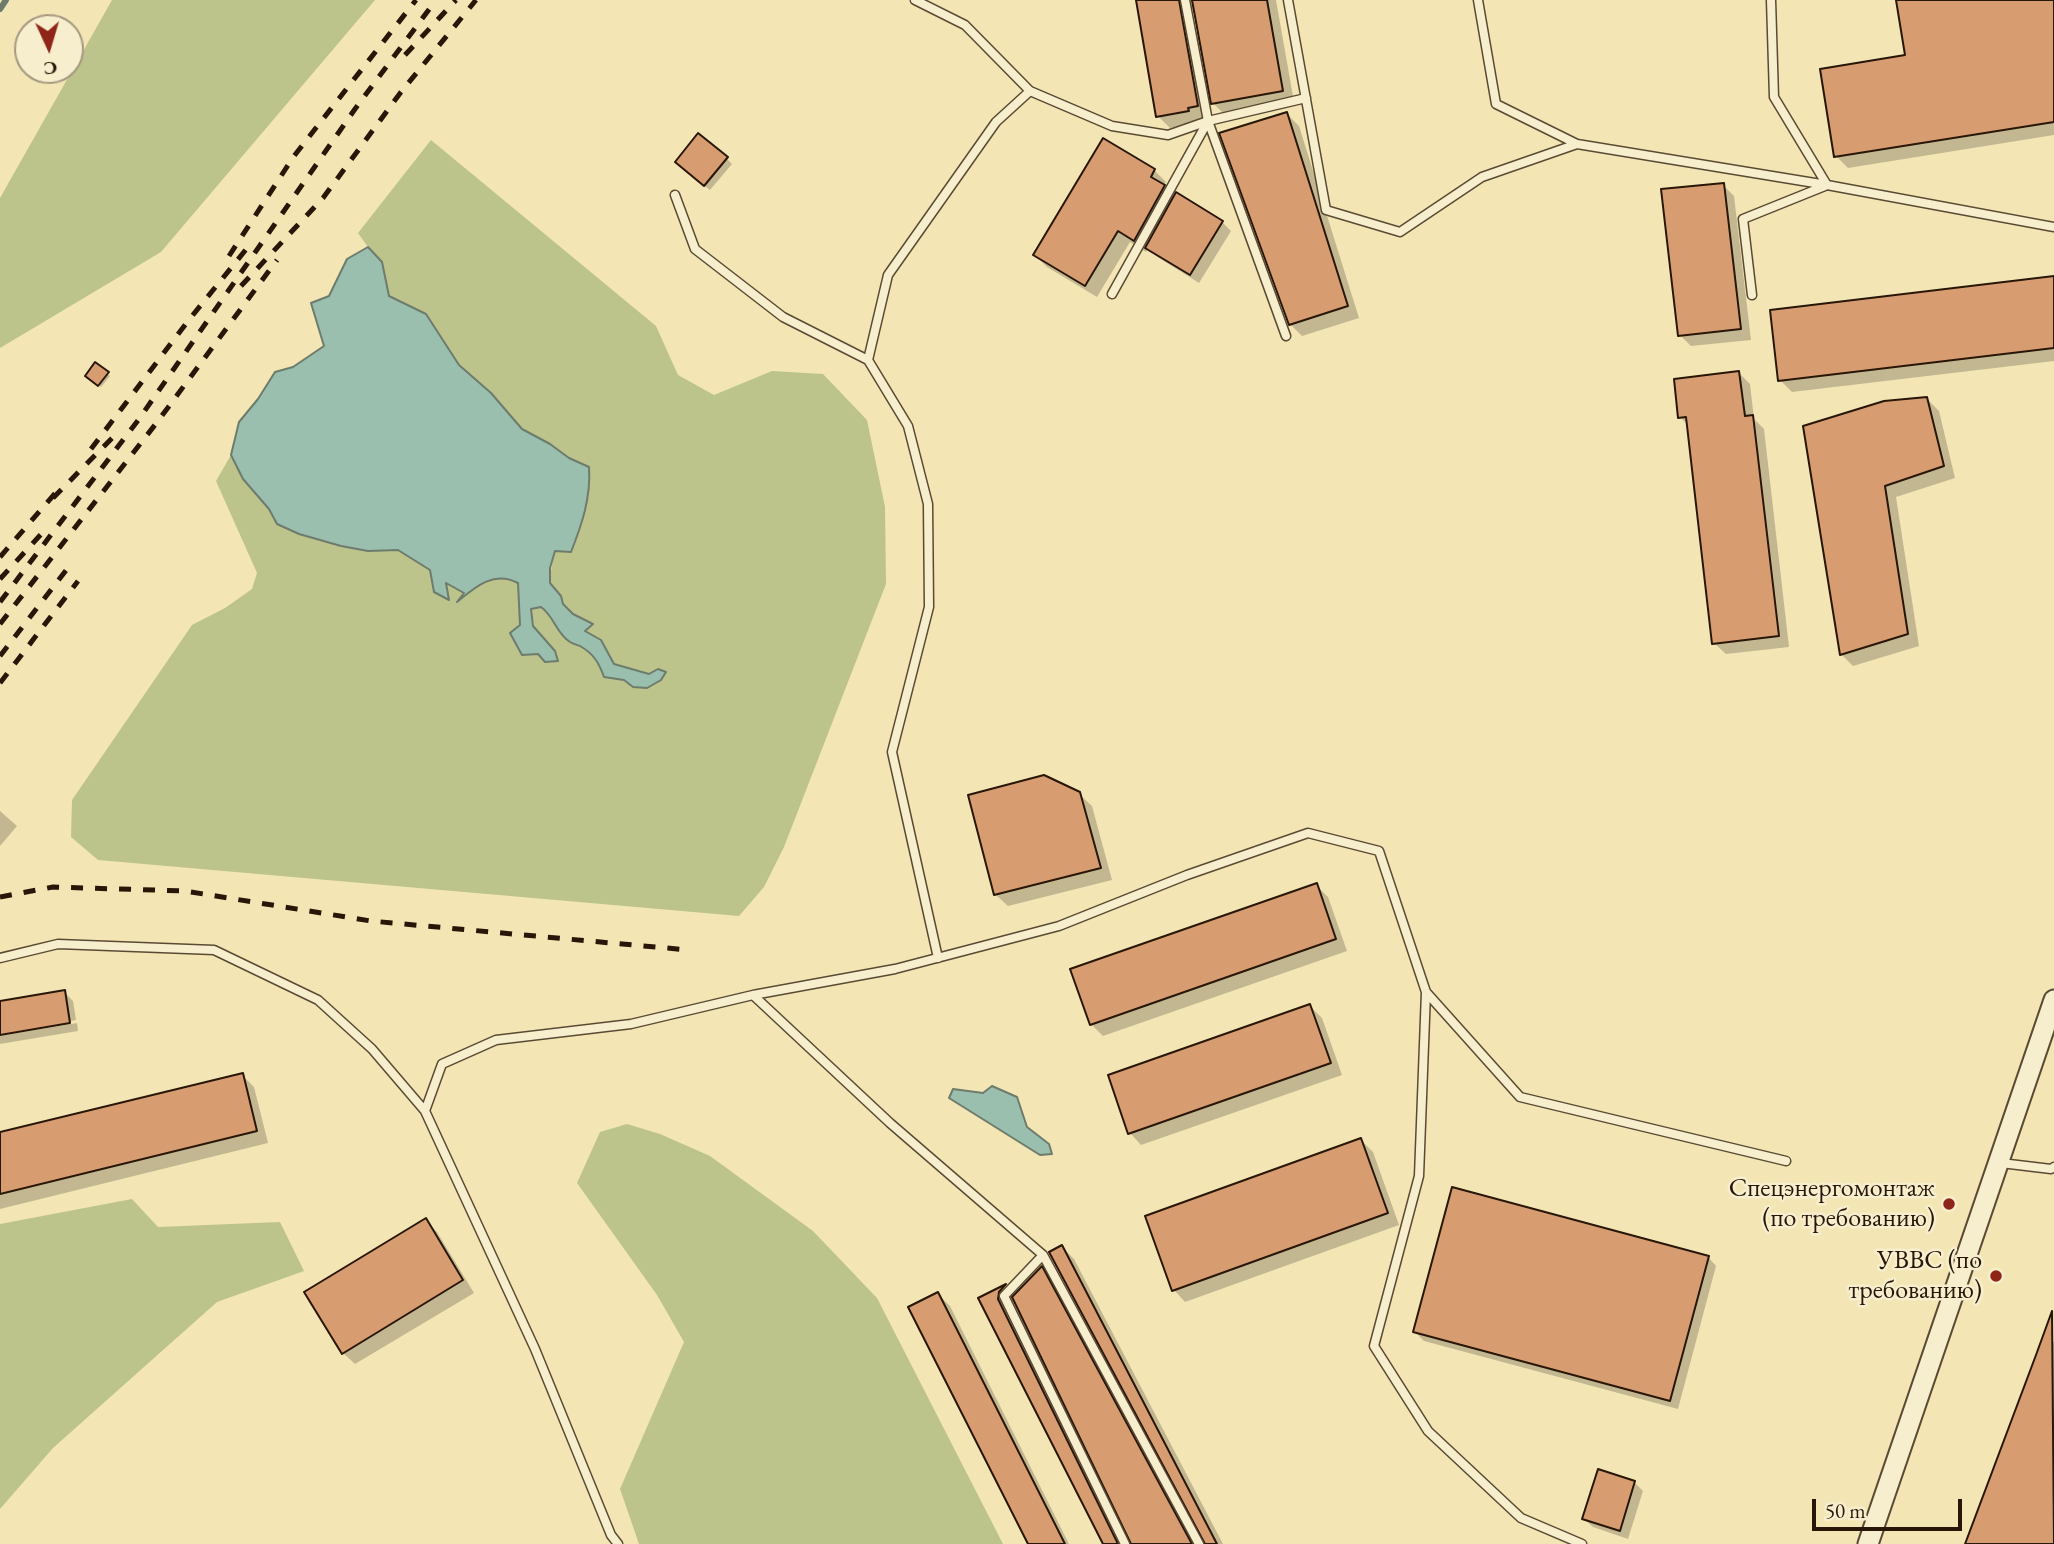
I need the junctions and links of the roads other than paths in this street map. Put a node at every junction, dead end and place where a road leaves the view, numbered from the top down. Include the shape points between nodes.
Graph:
1 (915, 0) edge
2 (1185, 0) edge
3 (1288, 0) edge
4 (1478, 0) edge
5 (1771, 0) edge
6 (1030, 91) junction
7 (1306, 98) junction
8 (1208, 121) junction
9 (1577, 144) junction
10 (1827, 185) junction
11 (675, 195) dead end
12 (2054, 227) edge
13 (1112, 294) dead end
14 (1752, 295) dead end
15 (1286, 336) dead end
16 (868, 360) junction
17 (0, 958) edge
18 (938, 958) junction
19 (1426, 992) junction
20 (753, 995) junction
21 (2054, 1000) edge
22 (425, 1111) junction
23 (1786, 1161) dead end
24 (1998, 1162) junction
25 (2054, 1167) edge
26 (1043, 1255) junction
27 (618, 1544) edge
28 (1125, 1544) edge
29 (1199, 1544) edge
30 (1582, 1544) edge
31 (1868, 1544) edge

1 - 6 lane via 965,25
2 - 8 lane
3 - 7 lane
4 - 9 lane via 1496,104
5 - 10 lane via 1774,97
6 - 8 lane via 1112,125 1168,135
6 - 16 lane via 996,122 888,275
7 - 8 lane
7 - 9 lane via 1326,210 1400,233 1482,177
8 - 13 lane
8 - 15 lane
9 - 10 lane
10 - 12 lane
10 - 14 lane via 1744,219
11 - 16 lane via 695,249 783,317
16 - 18 lane via 908,426 928,504 929,607 892,752
17 - 22 lane via 58,944 215,950 318,1000 372,1049
18 - 19 lane via 1059,926 1308,833 1379,851
18 - 20 lane
19 - 23 lane via 1520,1097
19 - 30 lane via 1419,1176 1374,1346 1428,1431 1521,1518
20 - 22 lane via 631,1024 496,1040 442,1064
20 - 26 lane via 890,1123
21 - 24 street
22 - 27 lane via 535,1349
24 - 25 lane
24 - 31 street
26 - 28 lane via 1004,1296
26 - 29 lane

